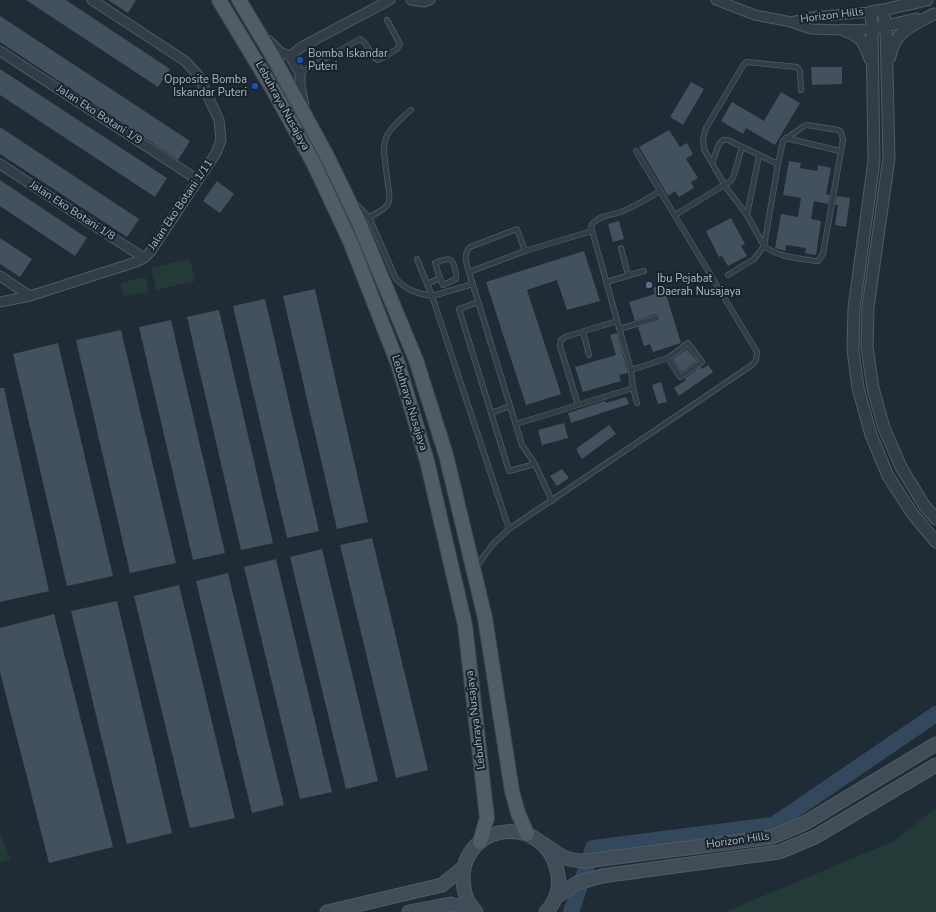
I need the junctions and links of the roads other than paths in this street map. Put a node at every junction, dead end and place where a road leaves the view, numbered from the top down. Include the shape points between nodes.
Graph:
1 (92, 0) edge
2 (219, 0) edge
3 (238, 0) edge
4 (390, 0) edge
5 (411, 0) edge
6 (430, 0) edge
7 (716, 0) edge
8 (927, 0) edge
9 (884, 10) junction
10 (871, 12) junction
11 (935, 14) edge
12 (387, 20) dead end
13 (791, 22) junction
14 (254, 24) junction
15 (886, 27) junction
16 (872, 29) junction
17 (843, 30) junction
18 (0, 51) edge
19 (290, 56) junction
20 (873, 67) junction
21 (300, 73) junction
22 (887, 73) junction
23 (801, 90) dead end
24 (411, 110) dead end
25 (306, 118) junction
26 (786, 138) junction
27 (742, 147) junction
28 (636, 151) dead end
29 (840, 151) junction
30 (760, 156) junction
31 (712, 163) junction
32 (0, 164) edge
33 (778, 164) junction
34 (198, 180) junction
35 (725, 186) junction
36 (660, 191) junction
37 (675, 215) junction
38 (746, 215) junction
39 (364, 221) junction
40 (592, 231) junction
41 (764, 246) junction
42 (621, 248) dead end
43 (525, 251) junction
44 (144, 258) junction
45 (418, 259) dead end
46 (644, 271) dead end
47 (469, 272) junction
48 (628, 275) junction
49 (728, 275) dead end
50 (0, 276) edge
51 (440, 278) junction
52 (606, 282) junction
53 (427, 284) junction
54 (473, 284) junction
55 (30, 296) junction
56 (432, 296) junction
57 (0, 302) edge
58 (478, 302) junction
59 (657, 318) dead end
60 (617, 321) junction
61 (619, 329) junction
62 (583, 332) junction
63 (589, 355) dead end
64 (668, 358) junction
65 (631, 370) junction
66 (633, 388) junction
67 (637, 403) dead end
68 (578, 405) junction
69 (510, 406) junction
70 (491, 413) junction
71 (516, 424) junction
72 (535, 464) junction
73 (552, 501) junction
74 (936, 519) edge
75 (509, 529) junction
76 (936, 542) edge
77 (473, 571) junction
78 (936, 744) edge
79 (936, 765) edge
80 (527, 834) junction
81 (480, 842) junction
82 (544, 844) junction
83 (464, 867) junction
84 (556, 898) junction
85 (327, 912) edge
86 (409, 912) edge
87 (475, 912) edge
88 (546, 912) edge

1 - 34 street, Jalan Eko Botani 1/11 via 186,61 198,75 220,120 221,140 216,153
2 - 81 main road, Lebuhraya Nusajaya via 314,164 350,241 398,364 427,461 465,625 487,818
3 - 14 main road, Lebuhraya Nusajaya
4 - 19 street via 303,46
5 - 6 street
7 - 13 street via 755,15
8 - 9 street, Horizon Hills
9 - 10 street, Horizon Hills
9 - 15 street
10 - 13 street, Horizon Hills via 811,17
10 - 16 street
11 - 15 street
11 - 22 street via 906,29 897,37
12 - 21 lane via 400,44 397,49 381,59 374,57 360,39
13 - 17 street, Horizon Hills via 811,29
14 - 19 street via 276,49
14 - 25 main road, Lebuhraya Nusajaya
15 - 16 street
15 - 22 street
16 - 17 street, Horizon Hills
16 - 20 street
17 - 20 street via 864,42
18 - 34 street, Jalan Eko Botani 1/9
19 - 21 street
20 - 76 street via 874,161 854,308 853,350 858,388 871,435 888,476 912,513
21 - 25 street
22 - 74 street via 889,158 868,307 867,347 873,388 884,428 901,467 924,505
23 - 31 lane via 800,72 797,67 747,62 744,64 702,139
24 - 39 lane via 397,121 385,138 383,151 390,195 388,204
25 - 39 main road, Lebuhraya Nusajaya via 344,191
26 - 29 lane
26 - 29 lane via 807,125 838,130 842,137
26 - 33 lane
27 - 30 lane
27 - 31 lane via 722,140
27 - 35 lane via 734,175
28 - 36 lane
29 - 41 lane via 821,259 815,261 780,255
30 - 33 lane
30 - 38 lane
31 - 35 lane
32 - 44 street, Jalan Eko Botani 1/8
33 - 41 lane
34 - 44 street, Jalan Eko Botani 1/11
35 - 37 lane
35 - 38 lane
36 - 37 lane
36 - 40 lane via 623,211 596,220 592,223
37 - 73 lane via 757,352 756,360
38 - 41 lane
39 - 56 lane via 396,279 411,291
39 - 77 main road, Lebuhraya Nusajaya via 416,360 446,455
40 - 43 lane
40 - 52 lane
41 - 49 lane via 754,259
42 - 48 lane
43 - 47 lane
43 - 47 lane via 517,229 490,239 470,247 466,252
44 - 55 street, Jalan Eko Botani 1/11
45 - 53 lane
46 - 48 lane
47 - 54 lane
48 - 52 lane
50 - 55 street
51 - 51 lane via 443,285 456,279 452,260 435,263
51 - 53 lane
52 - 60 lane
53 - 56 lane
54 - 56 lane
54 - 58 lane
55 - 57 street, Jalan Eko Botani 1/11
56 - 75 lane
58 - 69 lane
58 - 70 lane via 459,309
59 - 61 lane
60 - 61 lane
60 - 62 lane
61 - 65 lane
62 - 63 lane
62 - 68 lane via 565,337 561,340 560,346
64 - 64 lane via 680,377 702,362 688,343
64 - 65 lane
65 - 66 lane
66 - 67 lane
66 - 68 lane
68 - 71 lane
69 - 70 lane
69 - 71 lane
70 - 72 lane via 509,471
71 - 72 lane via 522,445
72 - 73 lane
73 - 75 lane
75 - 77 lane via 493,544
77 - 80 main road, Lebuhraya Nusajaya via 485,618 512,791
78 - 82 main road, Horizon Hills via 805,823 772,837 586,861 573,861 560,856
79 - 84 main road, Horizon Hills via 815,837 779,852 602,876 577,883
80 - 81 main road via 511,831 495,834
80 - 82 main road, Horizon Hills
81 - 83 main road via 470,853
82 - 84 main road via 555,860 559,879
83 - 85 main road via 442,885
83 - 87 main road via 463,883 467,899
84 - 88 main road
86 - 87 main road via 451,904

